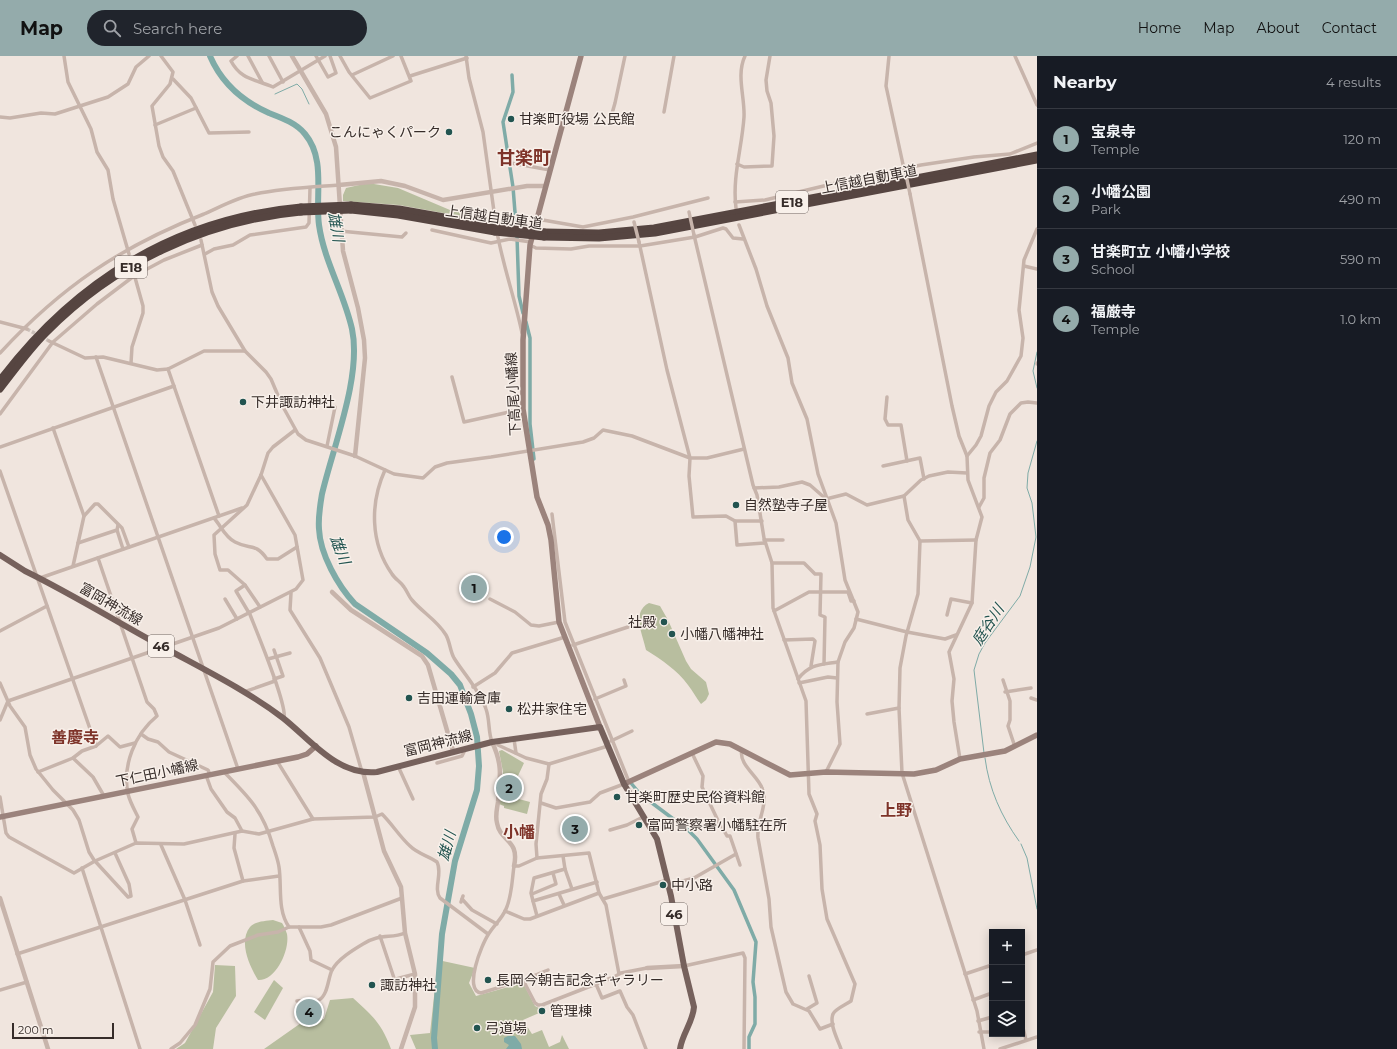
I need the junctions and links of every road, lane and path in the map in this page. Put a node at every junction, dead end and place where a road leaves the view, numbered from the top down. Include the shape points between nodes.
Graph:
1 (64, 56) edge
2 (149, 56) edge
3 (162, 56) edge
4 (237, 56) edge
5 (248, 56) edge
6 (269, 56) edge
7 (292, 56) edge
8 (316, 56) edge
9 (325, 56) edge
10 (330, 56) edge
11 (340, 56) edge
12 (393, 56) edge
13 (401, 56) edge
14 (581, 56) edge
15 (625, 56) edge
16 (674, 56) edge
17 (745, 56) edge
18 (770, 56) edge
19 (889, 56) edge
20 (1015, 56) edge
21 (467, 57) edge
22 (318, 61) junction
23 (301, 72) junction
24 (352, 75) junction
25 (410, 76) junction
26 (173, 79) junction
27 (283, 82) junction
28 (262, 83) junction
29 (79, 105) junction
30 (1037, 105) edge
31 (196, 108) junction
32 (664, 112) dead end
33 (0, 118) edge
34 (609, 124) dead end
35 (155, 125) junction
36 (249, 132) dead end
37 (1037, 143) edge
38 (1037, 155) edge
39 (1037, 160) edge
40 (511, 163) dead end
41 (736, 164) junction
42 (550, 170) junction
43 (904, 170) junction
44 (338, 185) junction
45 (545, 186) junction
46 (311, 188) junction
47 (492, 192) junction
48 (708, 198) dead end
49 (735, 202) junction
50 (686, 204) junction
51 (736, 208) dead end
52 (301, 209) junction
53 (633, 217) junction
54 (193, 218) junction
55 (536, 219) junction
56 (195, 225) dead end
57 (739, 225) dead end
58 (534, 226) junction
59 (495, 227) junction
60 (1037, 229) edge
61 (432, 230) dead end
62 (340, 231) junction
63 (406, 233) dead end
64 (544, 235) junction
65 (694, 236) junction
66 (743, 239) junction
67 (201, 240) dead end
68 (499, 240) junction
69 (531, 244) junction
70 (639, 244) junction
71 (202, 245) junction
72 (127, 249) junction
73 (129, 254) dead end
74 (205, 254) junction
75 (1024, 266) junction
76 (1037, 269) edge
77 (134, 275) junction
78 (0, 322) edge
79 (25, 328) junction
80 (523, 340) junction
81 (51, 342) junction
82 (245, 351) junction
83 (0, 353) edge
84 (96, 357) junction
85 (131, 363) junction
86 (168, 369) junction
87 (452, 377) dead end
88 (0, 380) edge
89 (174, 386) junction
90 (0, 389) edge
91 (886, 397) dead end
92 (1037, 403) edge
93 (335, 407) dead end
94 (113, 408) junction
95 (523, 409) junction
96 (0, 414) edge
97 (53, 428) junction
98 (295, 430) junction
99 (0, 446) edge
100 (327, 446) junction
101 (744, 449) junction
102 (529, 451) junction
103 (355, 456) junction
104 (967, 456) junction
105 (690, 458) junction
106 (907, 461) junction
107 (883, 466) dead end
108 (385, 470) junction
109 (0, 471) edge
110 (967, 473) junction
111 (261, 475) junction
112 (924, 479) junction
113 (754, 488) junction
114 (904, 496) junction
115 (826, 498) junction
116 (979, 507) junction
117 (243, 508) junction
118 (552, 514) dead end
119 (84, 516) junction
120 (219, 516) junction
121 (214, 518) junction
122 (735, 521) junction
123 (762, 521) junction
124 (118, 525) junction
125 (222, 529) junction
126 (116, 530) junction
127 (158, 537) junction
128 (783, 540) dead end
129 (976, 540) junction
130 (765, 541) junction
131 (920, 541) junction
132 (78, 543) junction
133 (129, 547) junction
134 (297, 547) junction
135 (123, 549) junction
136 (0, 555) edge
137 (98, 558) junction
138 (772, 563) junction
139 (73, 566) junction
140 (557, 570) junction
141 (38, 577) junction
142 (244, 584) junction
143 (332, 592) dead end
144 (291, 593) junction
145 (820, 593) junction
146 (225, 599) dead end
147 (490, 599) dead end
148 (854, 601) junction
149 (972, 603) junction
150 (47, 606) junction
151 (260, 607) junction
152 (774, 611) junction
153 (249, 613) junction
154 (947, 615) dead end
155 (236, 619) junction
156 (856, 619) junction
157 (559, 622) junction
158 (121, 624) junction
159 (631, 626) dead end
160 (0, 631) edge
161 (907, 632) junction
162 (956, 635) junction
163 (193, 637) junction
164 (565, 637) junction
165 (784, 640) junction
166 (573, 644) junction
167 (164, 648) junction
168 (274, 650) dead end
169 (290, 653) dead end
170 (276, 656) junction
171 (133, 658) junction
172 (268, 659) junction
173 (838, 662) junction
174 (824, 664) junction
175 (811, 666) junction
176 (205, 670) junction
177 (837, 678) junction
178 (72, 679) junction
179 (274, 680) junction
180 (624, 680) dead end
181 (1003, 680) dead end
182 (798, 681) junction
183 (0, 683) edge
184 (473, 687) junction
185 (1031, 688) dead end
186 (1005, 692) junction
187 (243, 693) junction
188 (1031, 698) dead end
189 (595, 699) junction
190 (1037, 700) edge
191 (8, 701) junction
192 (899, 708) junction
193 (867, 714) dead end
194 (284, 719) junction
195 (0, 720) edge
196 (600, 727) junction
197 (632, 732) dead end
198 (141, 734) junction
199 (1037, 736) edge
200 (514, 739) junction
201 (135, 743) junction
202 (493, 743) junction
203 (610, 743) junction
204 (1014, 744) dead end
205 (96, 746) junction
206 (316, 746) junction
207 (469, 748) junction
208 (742, 750) junction
209 (452, 751) junction
210 (516, 753) junction
211 (692, 753) junction
212 (72, 758) junction
213 (960, 759) junction
214 (277, 761) junction
215 (437, 763) dead end
216 (549, 764) junction
217 (398, 766) junction
218 (238, 769) junction
219 (38, 772) junction
220 (224, 772) junction
221 (363, 772) junction
222 (826, 772) junction
223 (902, 773) junction
224 (809, 774) junction
225 (208, 775) junction
226 (626, 783) junction
227 (128, 792) junction
228 (104, 796) junction
229 (0, 797) edge
230 (413, 800) dead end
231 (541, 803) junction
232 (66, 805) junction
233 (643, 816) junction
234 (2, 817) edge
235 (375, 817) junction
236 (313, 819) junction
237 (610, 830) dead end
238 (242, 831) junction
239 (268, 831) junction
240 (235, 834) junction
241 (136, 843) junction
242 (161, 845) junction
243 (115, 853) junction
244 (736, 854) junction
245 (564, 856) junction
246 (537, 858) junction
247 (95, 861) junction
248 (740, 865) dead end
249 (514, 866) junction
250 (82, 868) junction
251 (565, 869) junction
252 (553, 873) junction
253 (279, 876) junction
254 (243, 882) junction
255 (597, 882) junction
256 (667, 882) junction
257 (572, 889) junction
258 (599, 893) junction
259 (532, 894) junction
260 (559, 894) junction
261 (402, 898) junction
262 (462, 899) dead end
263 (603, 899) junction
264 (185, 900) junction
265 (533, 901) junction
266 (1, 902) edge
267 (564, 905) junction
268 (505, 911) junction
269 (537, 916) junction
270 (496, 924) junction
271 (101, 927) junction
272 (289, 927) junction
273 (299, 927) junction
274 (405, 933) junction
275 (488, 934) junction
276 (380, 936) junction
277 (200, 945) dead end
278 (1037, 950) edge
279 (17, 954) junction
280 (1025, 954) edge
281 (684, 966) junction
282 (989, 966) edge
283 (647, 968) joint
284 (332, 970) junction
285 (548, 970) dead end
286 (415, 974) junction
287 (619, 974) junction
288 (965, 974) junction
289 (809, 976) dead end
290 (523, 980) junction
291 (27, 982) junction
292 (596, 984) junction
293 (0, 990) edge
294 (989, 994) edge
295 (973, 1000) junction
296 (297, 1001) dead end
297 (807, 1009) junction
298 (989, 1018) edge
299 (978, 1021) junction
300 (833, 1024) junction
301 (979, 1032) junction
302 (989, 1032) edge
303 (1025, 1036) edge
304 (1037, 1037) edge
305 (1026, 1040) junction
306 (48, 1049) edge
307 (140, 1049) edge
308 (171, 1049) edge
309 (401, 1049) edge
310 (646, 1049) edge
311 (680, 1049) edge
312 (744, 1049) edge
313 (841, 1049) edge
314 (984, 1049) edge
315 (1000, 1049) edge

1 - 29 street via 68,82
2 - 29 street via 140,62 123,88 97,102
3 - 26 street via 174,72
4 - 28 street via 231,61 237,72
5 - 28 street
6 - 27 street
7 - 23 street
8 - 22 street
9 - 22 street
10 - 22 street via 336,73 328,77
11 - 24 street
12 - 24 street
13 - 25 street
14 - 42 main road, 下高尾小幡線
15 - 34 street via 616,103
16 - 32 street
17 - 41 street via 741,71 744,118
18 - 41 street via 766,80 773,129 772,166 744,167
19 - 43 street via 886,86
20 - 30 street
21 - 25 street
21 - 47 street via 468,78 483,132
22 - 23 street
23 - 27 street
23 - 44 street via 324,112 336,146
24 - 25 street via 370,98 411,81
26 - 31 street via 187,92
26 - 35 street via 152,106
27 - 28 street via 273,87
29 - 33 street via 55,114 41,113
29 - 72 street via 91,129 97,152 108,170 112,199
31 - 35 street
31 - 36 street via 209,133
35 - 54 street via 163,157 173,171
37 - 43 street via 1010,154 974,157
38 - 64 highway, 上信越自動車道 / E18 via 666,226 599,233
39 - 64 highway, 上信越自動車道 / E18 via 655,233 598,238
40 - 42 street
41 - 49 street
42 - 45 main road, 下高尾小幡線
43 - 49 street via 765,200
43 - 104 street, bridge via 952,406
44 - 46 street
44 - 47 street via 381,181 405,186 443,200
44 - 62 street
45 - 47 street via 527,186
45 - 55 main road, 下高尾小幡線
46 - 54 street via 253,194
46 - 74 street via 309,224 306,227 250,235 233,245 214,249
47 - 59 street
48 - 50 street
49 - 51 street
50 - 53 street
50 - 65 street, bridge
52 - 59 highway, 上信越自動車道 / E18, bridge via 394,209
52 - 88 highway, 上信越自動車道 / E18 via 255,213 207,226 135,258 92,285 53,318 28,344
52 - 90 highway, 上信越自動車道 / E18 via 210,231 167,248 126,270 91,294 58,322
53 - 55 street via 583,227
53 - 70 street, bridge
54 - 56 street
54 - 72 street
55 - 58 main road, 下高尾小幡線
57 - 66 street
58 - 59 street
58 - 69 main road, 下高尾小幡線
59 - 64 highway, 上信越自動車道 / E18, bridge
59 - 68 street
60 - 75 street via 1026,252
61 - 68 street via 486,242
62 - 63 street via 402,237
62 - 103 street via 364,340 364,366
65 - 66 street via 724,228 733,238
65 - 70 street
65 - 101 street
66 - 115 street via 788,358 792,383 807,420 818,474
67 - 71 street
68 - 69 street via 510,239
68 - 80 street
69 - 70 street via 536,248 571,250 589,246
69 - 80 main road, 下高尾小幡線
70 - 105 street
71 - 74 street
71 - 77 street
72 - 73 street
72 - 79 street via 73,284
74 - 82 street via 212,292
75 - 76 street
75 - 104 street via 1019,310 1023,338 1021,356 1007,381 996,392 989,406 981,436
77 - 81 street
77 - 85 street via 143,313 132,347
78 - 79 street
79 - 83 street
80 - 95 main road, 下高尾小幡線
81 - 84 street via 72,354 85,358
81 - 96 street
82 - 86 street via 204,351
82 - 98 street via 271,379
84 - 85 street
84 - 94 street
85 - 86 street via 150,369
86 - 89 street
87 - 95 street via 464,422
89 - 94 street
89 - 120 street
91 - 106 street via 885,420 888,425 901,425
92 - 116 street via 1021,404 1010,414 1000,440 990,453 984,478 984,498
93 - 100 street
94 - 97 street
94 - 127 street
95 - 102 main road, 下高尾小幡線
97 - 99 street
97 - 119 street
98 - 100 street via 306,440
98 - 111 street via 273,447 266,458
100 - 103 street
101 - 105 street via 707,458
101 - 113 street
102 - 105 street via 582,442 594,438 603,430 632,436
102 - 108 street via 446,463 436,467 423,478 394,474
102 - 140 main road, 下高尾小幡線 via 538,501 550,530
103 - 108 street
104 - 110 street
105 - 122 street via 693,517 726,516
106 - 107 street
106 - 112 street via 920,458
108 - 184 street via 377,487 375,506 377,547 392,576 404,587 411,599 437,622 446,635 454,658
109 - 141 street
110 - 112 street via 948,472
110 - 116 street
111 - 117 street via 247,505
111 - 134 street via 295,535
112 - 114 street
113 - 115 street via 779,487 802,482
113 - 123 street
114 - 115 street via 867,504 846,494 832,499
114 - 131 street via 908,520
115 - 148 street via 836,523 845,580
116 - 129 street via 982,517
117 - 120 street
117 - 125 street
118 - 140 street
119 - 124 street via 94,504 98,504
119 - 132 street
120 - 121 street
121 - 125 street
121 - 127 street
122 - 123 street
122 - 130 street via 737,545
123 - 130 street
124 - 126 street
124 - 133 street via 122,528
125 - 134 street via 234,542 261,549 268,559 278,559
125 - 142 street via 214,535 215,554 220,570 228,570
126 - 132 street
126 - 135 street
127 - 133 street
127 - 163 street
128 - 130 street
129 - 131 street
129 - 149 street
130 - 138 street
131 - 161 street via 918,594
132 - 139 street
133 - 135 street
134 - 144 street via 303,580
135 - 137 street
136 - 141 main road, 富岡神流線 / 46
137 - 139 street
137 - 158 street
138 - 145 street via 804,563 815,574 821,574
138 - 152 street
139 - 141 street
140 - 157 main road, 下高尾小幡線
140 - 166 street via 565,622
141 - 150 street
141 - 158 main road, 富岡神流線 / 46
142 - 151 street
142 - 153 street via 236,590
143 - 209 street via 351,610 422,656 428,665
144 - 151 street
144 - 221 street via 290,610 320,658 349,727
145 - 148 street via 848,592 851,601
145 - 152 street via 809,592
145 - 174 street via 820,615 825,617
146 - 155 street
147 - 157 street via 531,624 539,626
148 - 156 street via 858,612
149 - 154 street via 951,599
149 - 162 street
150 - 160 street
150 - 178 street
151 - 153 street
152 - 165 street
153 - 155 street
153 - 172 street
155 - 163 street
156 - 161 street
156 - 173 street
157 - 164 main road, 下高尾小幡線
158 - 167 main road, 富岡神流線 / 46
158 - 171 street
159 - 166 street
161 - 162 street via 945,639
161 - 192 street via 900,668
162 - 213 street via 949,656 954,679 952,701
163 - 167 street
163 - 176 street
164 - 184 street via 512,653 496,673
164 - 196 main road, 下高尾小幡線
165 - 175 street via 813,639 815,641
165 - 182 street
166 - 189 street
167 - 171 street
167 - 176 main road, 富岡神流線 / 46
168 - 170 street
169 - 170 street
170 - 172 street
170 - 179 street via 283,676
171 - 178 street
171 - 198 street via 147,702 157,716 145,726
172 - 179 street
173 - 174 street
173 - 177 street
174 - 175 street
175 - 182 street
176 - 187 main road, 富岡神流線 / 46
176 - 218 street
177 - 182 street
177 - 222 street via 840,744
178 - 191 street
178 - 205 street
179 - 187 street
179 - 194 street via 285,712
180 - 189 street via 626,686
181 - 186 street
182 - 224 street via 806,708
183 - 191 street
184 - 202 street via 487,710
185 - 186 street
186 - 204 street via 1010,701 1008,726
187 - 194 main road, 富岡神流線 / 46
188 - 190 street
189 - 203 street
191 - 195 street
191 - 219 street via 25,727 30,754
192 - 193 street
192 - 223 street
194 - 206 main road, 富岡神流線 / 46
196 - 200 main road, 富岡神流線 / 46
196 - 203 main road, 46
197 - 203 street
198 - 201 street
198 - 225 street via 148,740 158,742 169,752 208,770
199 - 213 main road via 1005,751
200 - 202 main road, 富岡神流線 / 46
200 - 210 street
201 - 205 street via 120,747 108,736
201 - 227 street via 128,763
202 - 207 main road, 富岡神流線 / 46
202 - 210 street
202 - 249 street via 501,770 496,821 501,833 514,848
203 - 216 street
203 - 226 main road, 46
205 - 212 street
206 - 214 main road, 下仁田小幡線 via 304,755
206 - 221 main road, 富岡神流線 / 46 via 342,766
207 - 209 main road, 富岡神流線 / 46
207 - 215 street via 462,756
208 - 211 main road via 730,744 716,742
208 - 224 main road via 787,774
208 - 297 street via 744,760 764,793 757,830 771,926 785,988 793,1004
209 - 217 main road, 富岡神流線 / 46
210 - 216 street
211 - 226 main road
211 - 244 street via 702,774 702,787 721,827 730,836
212 - 219 street
212 - 228 street via 93,777
213 - 223 main road via 925,773
214 - 218 main road, 下仁田小幡線
214 - 236 street
216 - 231 street
217 - 221 main road, 富岡神流線 / 46 via 377,772
217 - 230 street
218 - 220 main road, 下仁田小幡線
219 - 232 street
220 - 225 main road, 下仁田小幡線
220 - 239 street via 255,804
221 - 235 street
222 - 223 main road
222 - 224 main road
223 - 288 street
224 - 300 street via 809,794 817,814 815,821 820,845 822,889 827,919 855,984 853,998 833,1014
225 - 227 main road, 下仁田小幡線
225 - 238 street via 212,789
226 - 231 street via 600,793 590,802 556,808
226 - 233 main road, 46
227 - 228 main road, 下仁田小幡線
227 - 241 street via 138,816 132,830
228 - 232 main road, 下仁田小幡線
229 - 234 street
231 - 246 street via 536,844
232 - 234 main road, 下仁田小幡線
232 - 247 street via 73,810 79,820 89,852
233 - 237 street via 627,825
233 - 256 main road, 46 via 657,839
234 - 250 street via 9,837 69,872 74,873
235 - 236 street
235 - 261 street via 386,858 398,878
235 - 275 street via 382,814 408,845 437,862 440,898
236 - 239 street
238 - 239 street via 259,834
238 - 240 street
239 - 253 street via 279,866
240 - 242 street via 184,844
240 - 254 street via 234,848
241 - 242 street
241 - 243 street
242 - 264 street
243 - 247 street
243 - 247 street via 131,896 128,897
244 - 248 street
244 - 256 street via 694,878
245 - 246 street
245 - 251 street
245 - 255 street via 589,853
246 - 249 street
247 - 250 street
249 - 268 street via 510,898
250 - 271 street
251 - 252 street
251 - 257 street
252 - 259 street via 534,878
252 - 259 street via 556,884
253 - 254 street
253 - 272 street via 285,921
254 - 264 street
255 - 257 street
255 - 258 street
256 - 263 street
256 - 281 main road, 46
257 - 260 street
258 - 263 street
258 - 267 street
259 - 265 street
260 - 265 street
260 - 267 street
261 - 273 street via 321,928
261 - 274 street
262 - 270 street via 472,910
263 - 287 street
264 - 271 street
264 - 277 street
265 - 269 street
266 - 279 street
267 - 269 street
268 - 269 street via 526,919
268 - 270 street
270 - 275 street
271 - 279 street
271 - 307 street
272 - 273 street
272 - 308 street via 237,942 215,959 210,989 198,1019 180,1043
273 - 284 street via 312,960
274 - 276 street
274 - 286 street
275 - 290 street via 472,977 475,990 481,993
276 - 284 street via 362,944
276 - 286 street via 394,978
278 - 280 street
279 - 291 street
281 - 283 street
281 - 311 main road, 46 via 694,1012 681,1040
281 - 312 street via 744,952
282 - 288 street
283 - 287 street
284 - 296 street via 320,1000
285 - 290 street
286 - 309 street via 415,1007
287 - 292 street
288 - 295 street
289 - 297 street via 817,1003
290 - 292 street via 539,1006
291 - 293 street
291 - 306 street
292 - 310 street via 602,998 620,991 633,1015
294 - 295 street
295 - 299 street
297 - 300 street via 820,1029
298 - 299 street
299 - 301 street
300 - 313 street
301 - 302 street
301 - 314 street
303 - 305 street
304 - 305 street
305 - 315 street

